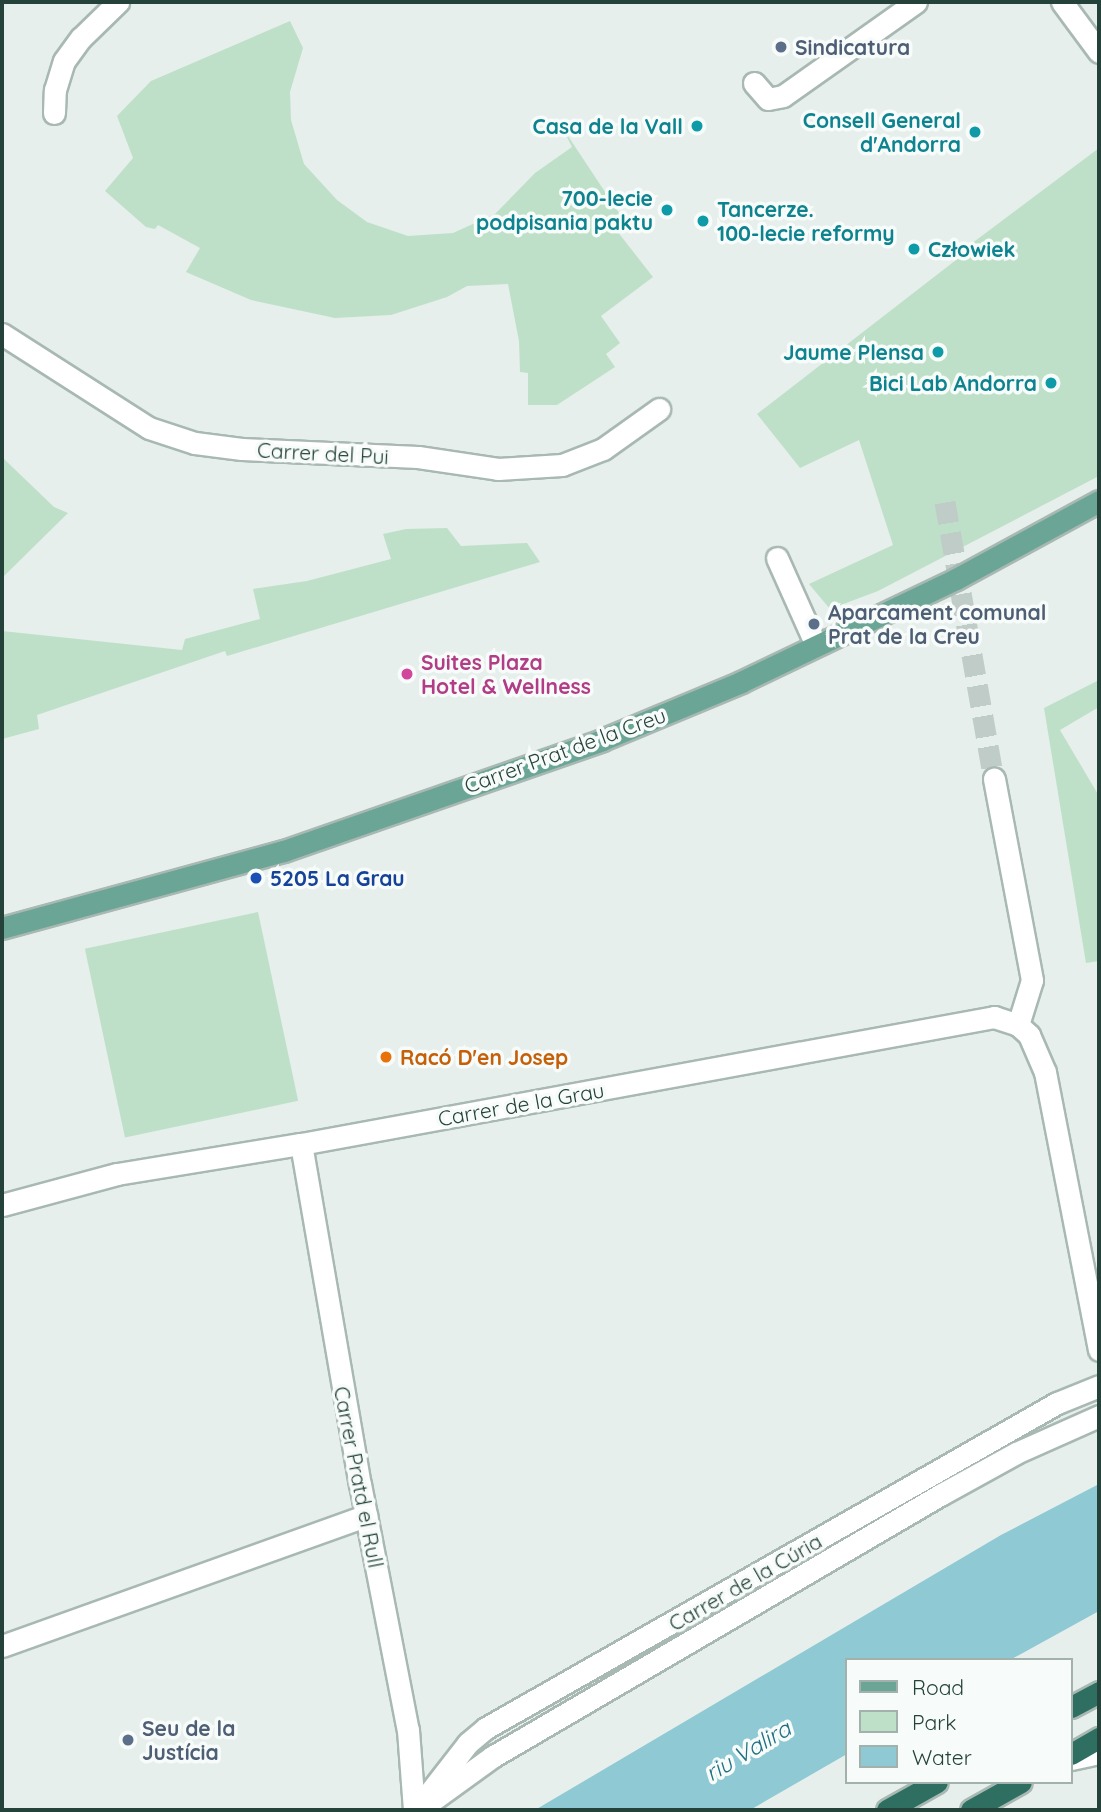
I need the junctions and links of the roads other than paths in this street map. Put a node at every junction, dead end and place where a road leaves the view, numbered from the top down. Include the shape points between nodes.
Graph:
1 (118, 2) edge
2 (916, 2) edge
3 (1062, 2) edge
4 (1099, 52) edge
5 (754, 83) dead end
6 (54, 113) dead end
7 (2, 334) edge
8 (659, 409) dead end
9 (1099, 501) edge
10 (777, 558) dead end
11 (816, 645) junction
12 (994, 779) tunnel mouth
13 (2, 928) edge
14 (1018, 1025) junction
15 (302, 1144) junction
16 (2, 1205) edge
17 (1099, 1350) edge
18 (1099, 1386) edge
19 (1099, 1416) edge
20 (366, 1516) junction
21 (2, 1646) edge
22 (1099, 1692) edge
23 (1073, 1706) edge
24 (1099, 1738) edge
25 (1099, 1753) edge
26 (1073, 1755) edge
27 (1073, 1756) edge
28 (933, 1784) edge
29 (1017, 1784) edge
30 (416, 1810) edge
31 (887, 1810) edge
32 (971, 1810) edge

1 - 6 street via 81,37 64,61
2 - 5 street via 783,96 768,99
3 - 4 street
7 - 8 street, Carrer del Pui via 149,428 195,443 242,449 418,457 498,469 562,465 603,449
9 - 11 main road, Carrer Prat de la Creu via 956,579
10 - 11 street
11 - 13 main road, Carrer Prat de la Creu via 614,735 309,842
12 - 14 street via 1032,979
14 - 15 street, Carrer de la Grau via 994,1017
14 - 17 street via 1029,1035 1045,1072
15 - 16 street, Carrer de la Grau via 117,1174
15 - 20 street, Carrer Pratd el Rull
18 - 30 street, Carrer de la Cúria via 1057,1403 486,1728 468,1743
19 - 30 street, Carrer de la Cúria via 1006,1458 940,1495 492,1757
20 - 21 street
20 - 30 street, Carrer Pratd el Rull via 408,1730
22 - 23 highway
24 - 26 highway
25 - 27 street
28 - 31 highway
29 - 32 highway

